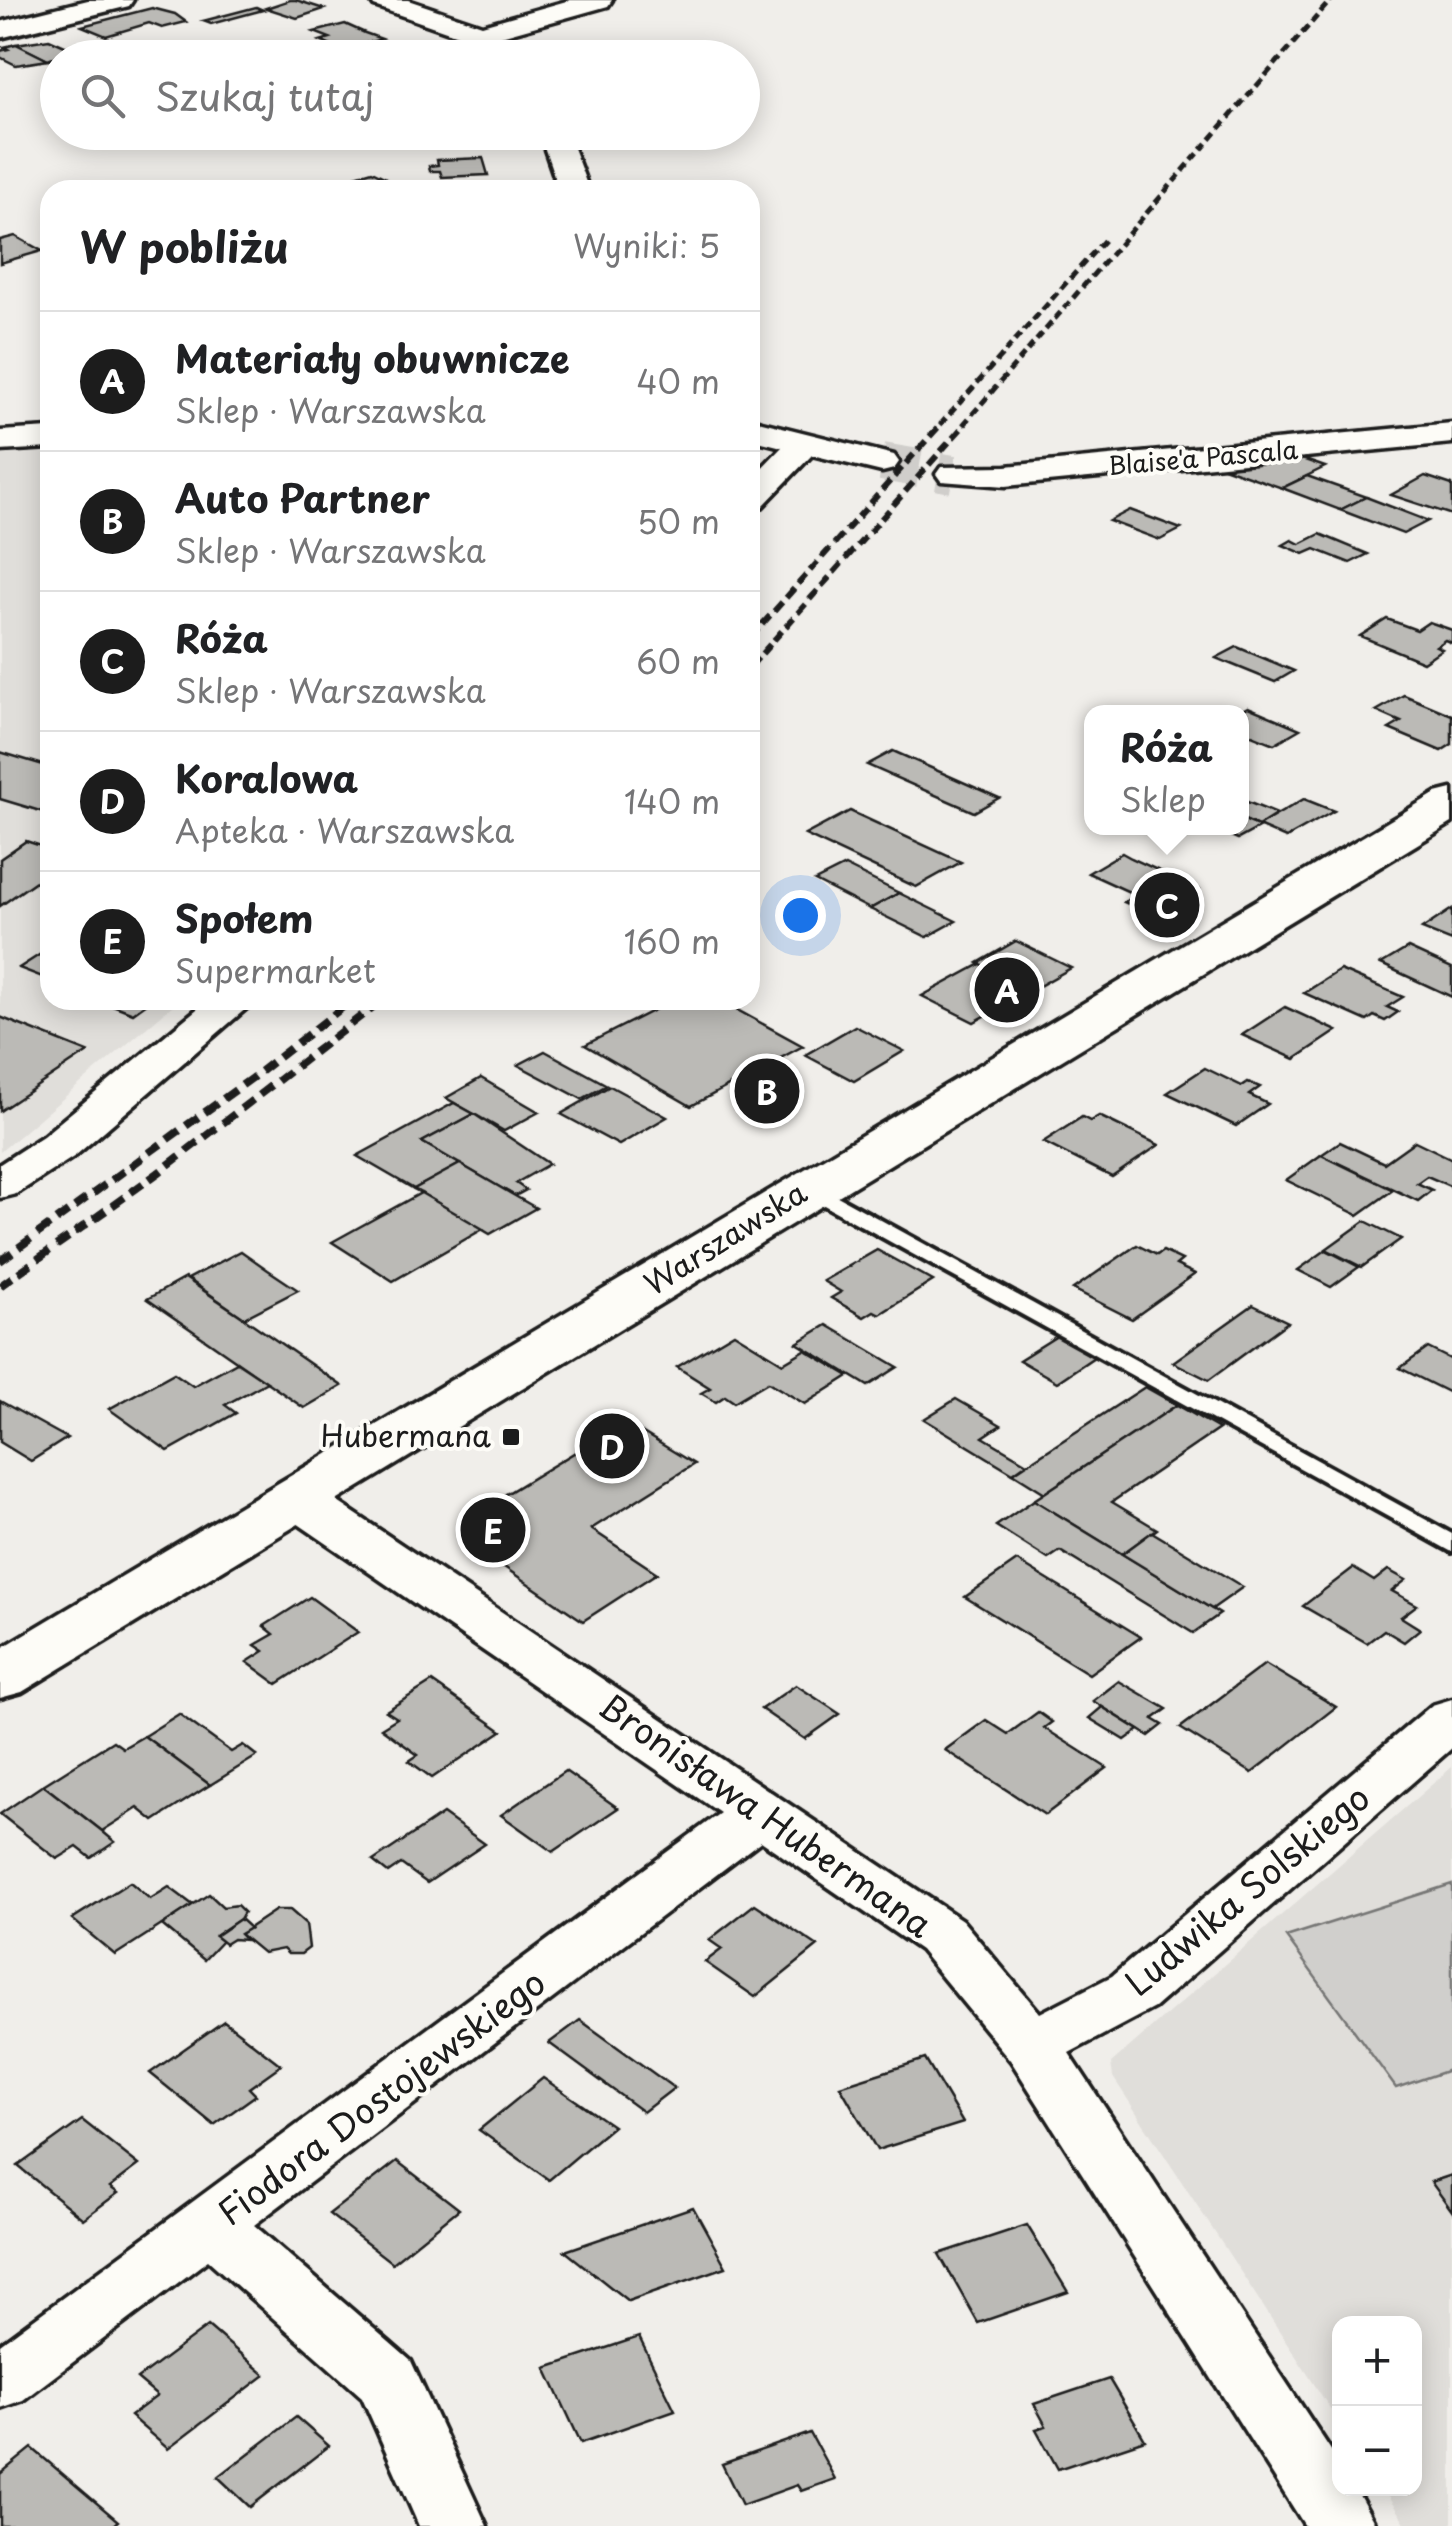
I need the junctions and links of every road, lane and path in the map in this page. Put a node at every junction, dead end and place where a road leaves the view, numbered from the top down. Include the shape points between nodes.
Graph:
1 (120, 0) edge
2 (383, 0) edge
3 (599, 0) edge
4 (558, 4) edge
5 (0, 30) edge
6 (480, 34) junction
7 (488, 40) edge
8 (560, 150) edge
9 (571, 180) edge
10 (760, 432) edge
11 (1452, 433) edge
12 (40, 438) edge
13 (0, 440) edge
14 (803, 445) junction
15 (882, 462) tunnel mouth
16 (953, 474) tunnel mouth
17 (760, 490) edge
18 (1452, 803) edge
19 (222, 1010) edge
20 (0, 1184) edge
21 (810, 1188) junction
22 (296, 1498) junction
23 (1452, 1544) edge
24 (0, 1677) edge
25 (1452, 1718) edge
26 (761, 1812) junction
27 (1032, 2045) junction
28 (212, 2226) junction
29 (0, 2381) edge
30 (452, 2526) edge
31 (1342, 2526) edge

1 - 5 street
2 - 6 street
3 - 4 street
4 - 6 street
6 - 7 street
8 - 9 street
10 - 14 street
11 - 16 street, Blaise'a Pascala via 1006,476
12 - 13 street
14 - 15 street
14 - 17 street
18 - 21 main road, Warszawska
19 - 20 street via 59,1146
21 - 22 main road, Warszawska
21 - 23 lane
22 - 24 main road, Warszawska
22 - 26 street, Bronisława Hubermana
25 - 27 street, Ludwika Solskiego via 1132,1992
26 - 27 street, Bronisława Hubermana via 940,1935
26 - 28 street, Fiodora Dostojewskiego
27 - 31 street, Bronisława Hubermana
28 - 29 street, Fiodora Dostojewskiego
28 - 30 street via 388,2380

